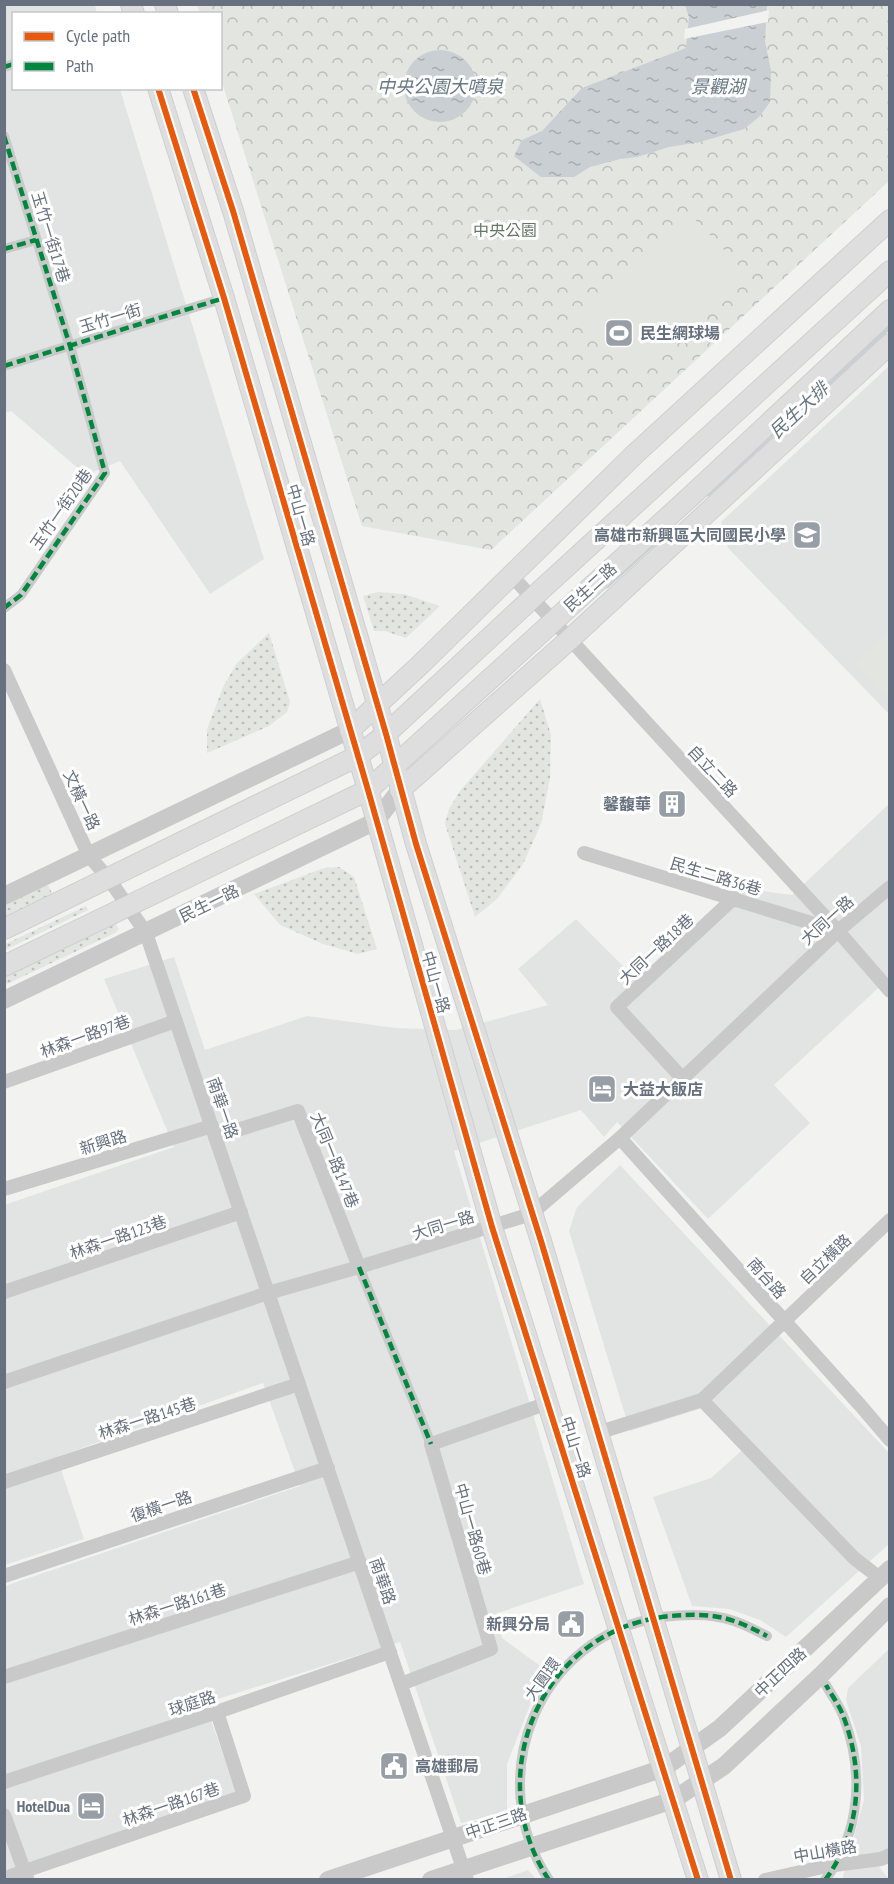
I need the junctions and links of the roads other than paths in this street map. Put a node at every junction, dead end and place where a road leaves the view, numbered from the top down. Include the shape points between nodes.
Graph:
1 (159, 90) edge
2 (194, 90) edge
3 (4, 136) edge
4 (890, 220) edge
5 (36, 240) junction
6 (4, 249) edge
7 (890, 271) edge
8 (224, 298) junction
9 (890, 310) edge
10 (890, 344) edge
11 (70, 346) junction
12 (4, 366) edge
13 (511, 575) junction
14 (531, 598) junction
15 (4, 608) edge
16 (552, 621) junction
17 (569, 640) junction
18 (4, 670) edge
19 (378, 705) junction
20 (350, 730) junction
21 (386, 734) junction
22 (358, 756) junction
23 (394, 767) junction
24 (368, 790) junction
25 (400, 790) junction
26 (376, 821) junction
27 (584, 853) dead end
28 (89, 856) junction
29 (109, 879) junction
30 (890, 887) edge
31 (4, 896) edge
32 (734, 898) junction
33 (128, 906) junction
34 (4, 929) edge
35 (838, 931) junction
36 (146, 933) junction
37 (4, 966) edge
38 (890, 991) edge
39 (4, 1000) edge
40 (176, 1021) junction
41 (682, 1078) junction
42 (4, 1082) edge
43 (214, 1131) junction
44 (620, 1138) junction
45 (4, 1189) edge
46 (241, 1212) junction
47 (531, 1214) junction
48 (890, 1220) edge
49 (492, 1227) junction
50 (359, 1267) junction
51 (4, 1292) edge
52 (268, 1293) junction
53 (783, 1322) junction
54 (4, 1382) edge
55 (299, 1384) junction
56 (702, 1400) junction
57 (548, 1403) junction
58 (597, 1433) junction
59 (890, 1440) edge
60 (431, 1444) junction
61 (328, 1468) junction
62 (4, 1482) edge
63 (360, 1563) junction
64 (885, 1574) edge
65 (4, 1576) edge
66 (890, 1606) edge
67 (653, 1619) junction
68 (620, 1629) junction
69 (767, 1636) dead end
70 (390, 1652) junction
71 (4, 1677) edge
72 (401, 1684) junction
73 (826, 1685) dead end
74 (217, 1712) junction
75 (690, 1749) junction
76 (664, 1768) junction
77 (702, 1781) junction
78 (4, 1782) edge
79 (673, 1800) junction
80 (4, 1815) edge
81 (521, 1815) junction
82 (453, 1838) junction
83 (531, 1847) junction
84 (890, 1855) edge
85 (836, 1865) junction
86 (465, 1874) edge
87 (26, 1875) edge
88 (4, 1878) edge
89 (328, 1880) edge
90 (431, 1880) edge
91 (549, 1880) edge
92 (698, 1880) edge
93 (731, 1880) edge
94 (765, 1880) edge
95 (825, 1880) edge

1 - 8 main road, 中山一路
2 - 19 main road, 中山一路
3 - 5 street, 玉竹一街17巷
4 - 13 main road via 634,454
5 - 6 street
5 - 11 street, 玉竹一街17巷
7 - 14 main road, 民生二路
8 - 11 street, 玉竹一街
8 - 20 main road, 中山一路
9 - 16 main road, 民生二路
10 - 17 main road
11 - 12 street, 玉竹一街
11 - 15 street, 玉竹一街20巷 via 105,473 21,595
13 - 14 street, 自立二路
13 - 19 main road
14 - 16 street, 自立二路
14 - 21 main road, 民生二路
16 - 17 street, 自立二路
16 - 23 main road, 民生二路
17 - 25 main road
17 - 35 street, 自立二路
18 - 28 street, 文橫一路
19 - 20 main road
19 - 21 main road, 中山一路
20 - 22 main road, 中山一路
20 - 28 street
21 - 22 main road
21 - 23 main road, 中山一路
22 - 24 main road, 中山一路
22 - 29 main road
23 - 24 main road, 民生二路
23 - 25 main road, 中山一路
24 - 26 main road, 中山一路
24 - 33 main road, 民生一路
25 - 26 street, 民生一路
25 - 47 main road, 中山一路
26 - 36 street, 民生一路
26 - 49 main road, 中山一路
27 - 32 street, 民生二路36巷
28 - 29 street, 文橫一路
28 - 31 street
29 - 33 street, 文橫一路
29 - 34 main road
30 - 35 street, 大同一路
32 - 35 street, 民生二路36巷
32 - 41 street, 大同一路18巷 via 617,1007
33 - 36 street, 文橫一路
33 - 37 main road, 民生一路
35 - 38 street, 自立二路
35 - 41 street, 大同一路
36 - 39 street, 民生一路
36 - 40 street, 南華一路
40 - 42 street, 林森一路97巷
40 - 43 street, 南華一路
41 - 44 street, 大同一路
43 - 45 street, 新興路
43 - 46 street, 南華一路
43 - 50 street, 大同一路147巷 via 298,1111
44 - 47 street, 大同一路
44 - 53 street, 南台路
46 - 51 street, 林森一路123巷
46 - 52 street, 南華一路
47 - 49 street, 大同一路
47 - 58 main road, 中山一路
48 - 53 street, 自立橫路
49 - 50 street, 大同一路
49 - 57 main road, 中山一路
50 - 52 street, 大同一路
50 - 60 street
52 - 54 street, 大同一路
52 - 55 street, 南華路
53 - 56 street, 自立橫路
53 - 59 street, 南台路
55 - 61 street, 南華路
55 - 62 street, 林森一路145巷
56 - 58 street
56 - 64 street via 854,1558
57 - 60 street
57 - 68 main road, 中山一路
58 - 67 main road, 中山一路
60 - 72 street, 中山一路60巷 via 491,1649
61 - 63 street, 南華路
61 - 65 street, 復橫一路
63 - 70 street, 南華路
63 - 71 street, 林森一路161巷
64 - 75 street, 中正四路 via 720,1728
66 - 77 street, 中正四路 via 732,1758
67 - 68 street, 大圓環
67 - 69 street, 大圓環 via 700,1615 733,1620
67 - 75 main road, 中山一路
68 - 76 main road, 中山一路
68 - 81 street, 大圓環 via 595,1643 564,1669 540,1701 525,1738 519,1777
70 - 72 street, 南華路
70 - 74 street, 球庭路
72 - 82 street, 南華路
73 - 85 street via 843,1715 855,1753 857,1793 850,1832
74 - 78 street, 球庭路
74 - 87 street, 林森一路167巷 via 244,1796
75 - 76 street, 中正四路
75 - 77 main road, 中山一路
76 - 79 main road, 中山一路
76 - 81 street, 中正三路
77 - 79 street, 中正四路
77 - 93 main road, 中山一路
79 - 83 street, 中正三路
79 - 92 main road, 中山一路
80 - 87 street
81 - 82 street, 中正三路
81 - 83 street, 大圓環
82 - 86 street, 南華路
82 - 89 street, 中正三路
83 - 86 street, 中正三路
83 - 91 street, 大圓環
84 - 85 street, 中山橫路
85 - 94 street, 中山橫路
85 - 95 street
86 - 90 street, 中正三路
87 - 88 street

